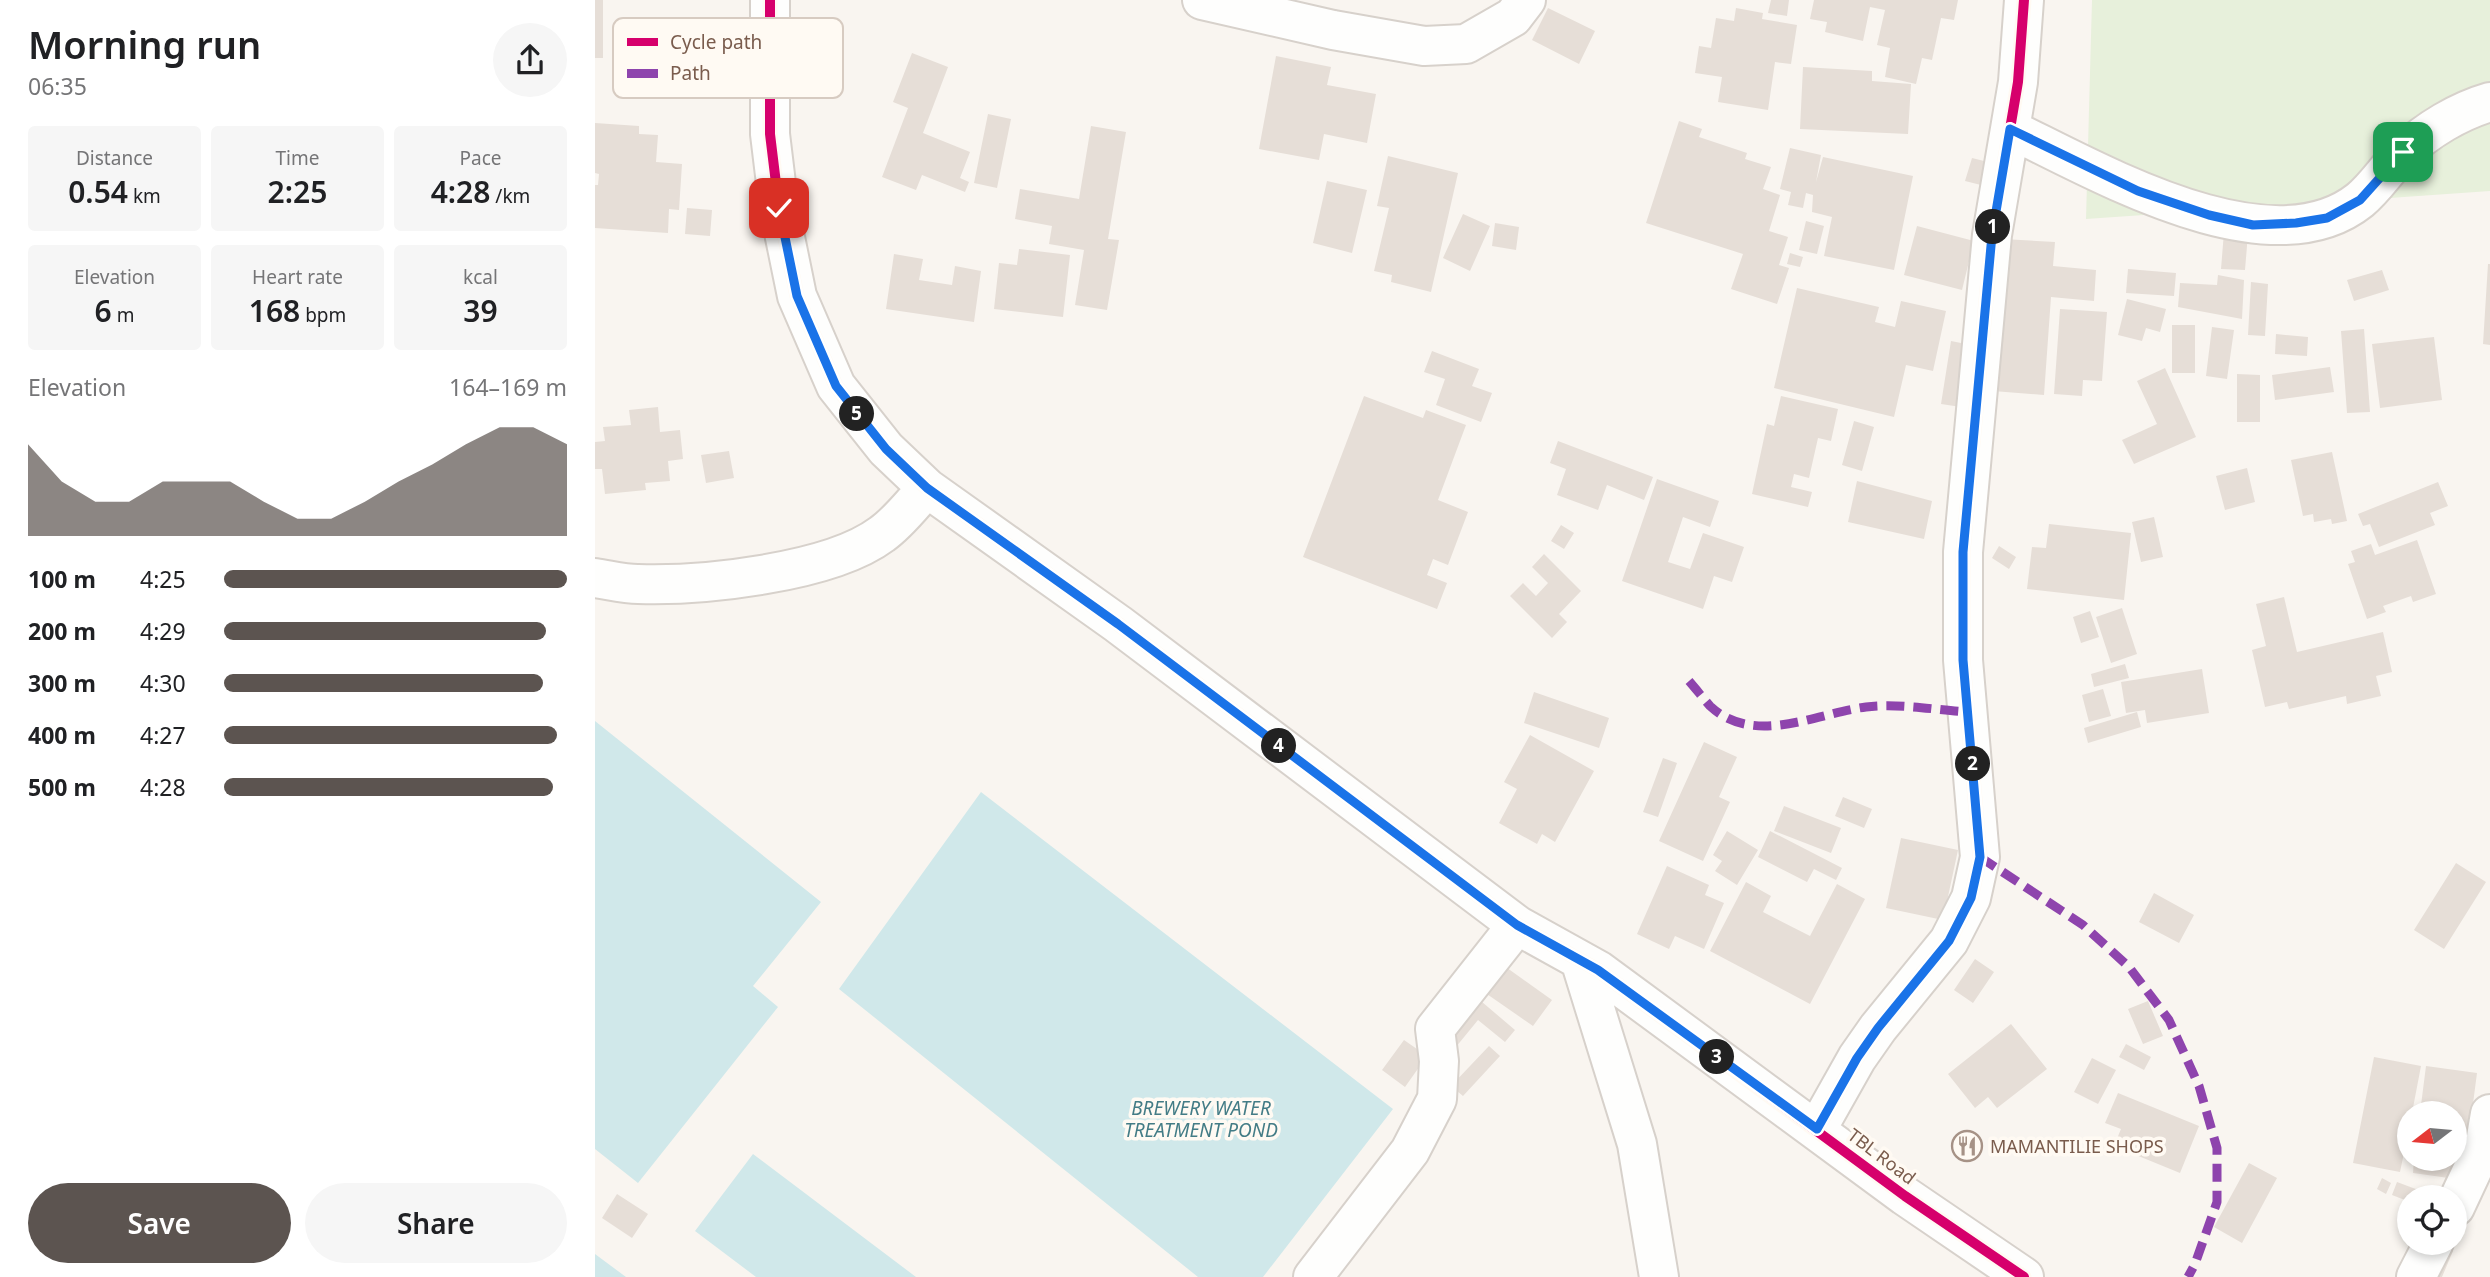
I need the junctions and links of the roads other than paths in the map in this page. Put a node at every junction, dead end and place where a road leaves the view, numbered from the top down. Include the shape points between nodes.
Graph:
1 (770, 0) edge
2 (1202, 0) edge
3 (1526, 0) edge
4 (2024, 0) edge
5 (1330, 15) edge
6 (770, 18) edge
7 (770, 98) edge
8 (2490, 102) edge
9 (2010, 129) junction
10 (927, 488) junction
11 (595, 578) edge
12 (1517, 925) junction
13 (1580, 961) junction
14 (2490, 1114) edge
15 (1817, 1129) junction
16 (2465, 1185) edge
17 (2427, 1255) edge
18 (1983, 1263) edge
19 (1313, 1277) edge
20 (1659, 1277) edge
21 (2024, 1277) edge
22 (2416, 1277) edge

1 - 6 street, TBL Road
2 - 5 street
3 - 5 street via 1513,17 1467,44 1424,46
4 - 9 street
7 - 10 street, TBL Road via 779,208 797,296 836,386 886,449
8 - 9 street via 2441,123 2403,152 2360,200 2327,218 2296,223 2253,225 2209,215 2138,191
9 - 15 street via 1992,235 1963,552 1963,660 1980,857 1971,898 1949,941 1878,1028
10 - 11 street via 882,534 842,556 795,569 717,580 637,584
10 - 12 street, TBL Road via 1128,631
12 - 13 street, TBL Road
12 - 19 street via 1435,1029 1437,1099 1410,1151
13 - 15 street, TBL Road
13 - 20 street via 1637,1144
14 - 16 street via 2485,1143
15 - 18 street, TBL Road
17 - 22 street
18 - 21 street, TBL Road

